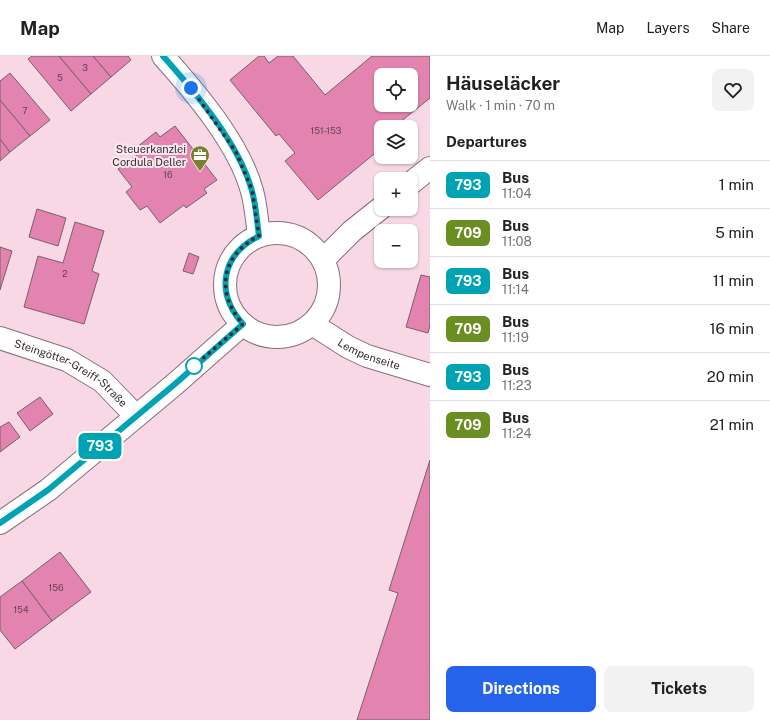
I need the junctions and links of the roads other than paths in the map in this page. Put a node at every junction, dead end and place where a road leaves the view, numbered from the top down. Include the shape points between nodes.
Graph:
1 (163, 56) edge
2 (430, 168) edge
3 (418, 177) edge
4 (374, 214) edge
5 (259, 236) junction
6 (323, 260) junction
7 (243, 324) junction
8 (312, 324) junction
9 (0, 338) edge
10 (430, 375) edge
11 (136, 416) junction
12 (0, 523) edge

1 - 5 street via 191,88 236,152 252,190
2 - 3 street
4 - 6 street
5 - 6 street via 272,233 296,236 306,242
5 - 7 street via 236,254 225,281 229,304
6 - 8 street via 328,273 327,300
7 - 8 street via 253,331 277,337 290,335
7 - 11 street
8 - 10 street, Lempenseite via 367,356
9 - 11 street, Steingötter-Greiff-Straße via 66,360 102,381
11 - 12 street via 48,490

